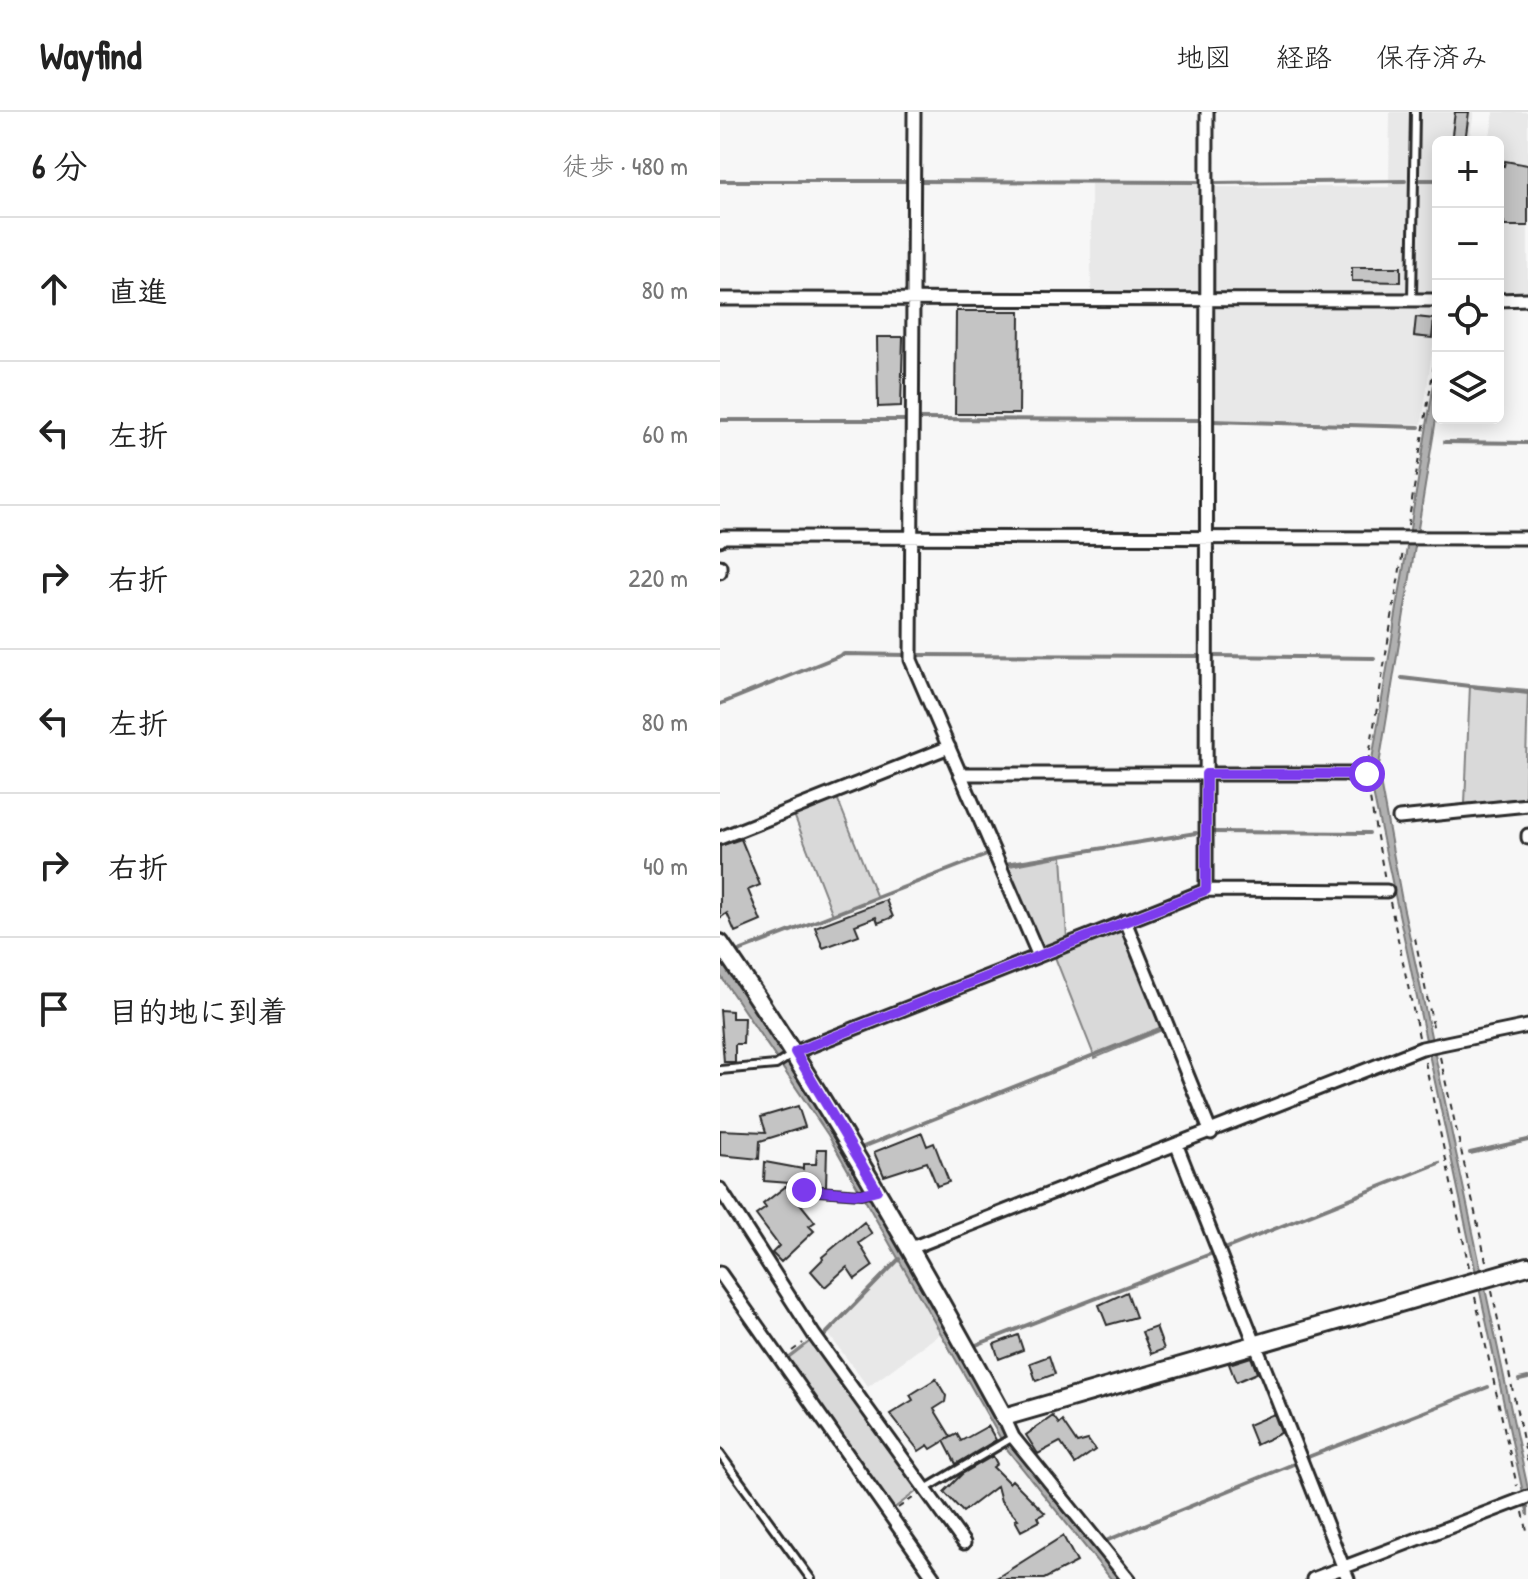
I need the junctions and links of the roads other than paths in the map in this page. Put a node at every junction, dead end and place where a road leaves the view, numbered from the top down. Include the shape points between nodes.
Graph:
1 (914, 112) edge
2 (1207, 112) edge
3 (1415, 112) edge
4 (720, 299) edge
5 (913, 299) junction
6 (1207, 299) junction
7 (1528, 299) edge
8 (1412, 300) junction
9 (1432, 300) edge
10 (1504, 300) edge
11 (911, 536) junction
12 (1207, 537) junction
13 (1528, 538) edge
14 (720, 540) edge
15 (720, 566) edge
16 (720, 572) edge
17 (949, 747) junction
18 (960, 774) junction
19 (1206, 774) junction
20 (1367, 774) road end
21 (1528, 805) edge
22 (1399, 818) dead end
23 (720, 838) edge
24 (1206, 890) junction
25 (1387, 891) road end
26 (1125, 921) junction
27 (720, 943) edge
28 (1038, 954) junction
29 (1528, 1026) edge
30 (795, 1052) junction
31 (720, 1070) edge
32 (1211, 1133) junction
33 (1177, 1146) junction
34 (720, 1189) edge
35 (804, 1190) dead end
36 (869, 1192) junction
37 (911, 1248) junction
38 (1528, 1266) edge
39 (720, 1273) edge
40 (1254, 1343) junction
41 (1004, 1417) junction
42 (1011, 1438) junction
43 (720, 1454) edge
44 (927, 1488) junction
45 (1524, 1498) edge
46 (964, 1543) dead end
47 (1346, 1573) edge
48 (811, 1579) edge
49 (935, 1579) edge
50 (1128, 1579) edge
51 (1313, 1579) edge

1 - 5 street
2 - 6 street
3 - 8 lane
4 - 5 street
5 - 6 street
5 - 11 street
6 - 8 street
6 - 12 street
7 - 10 street
8 - 9 street
11 - 12 street
11 - 14 street
11 - 17 street via 911,660
12 - 13 street
12 - 19 street
15 - 16 street
17 - 18 street
17 - 23 street
18 - 19 street
18 - 28 street
19 - 20 street
19 - 24 street
21 - 22 street
24 - 25 street
24 - 26 street
26 - 28 street
26 - 32 street
27 - 30 street
28 - 30 street
29 - 32 street via 1430,1046
30 - 31 lane via 776,1065
30 - 36 street
32 - 33 street
33 - 37 street
33 - 40 street
34 - 44 street via 814,1335
35 - 36 lane
36 - 37 street
37 - 41 street
38 - 40 street
39 - 49 street
40 - 41 street
40 - 47 street
41 - 42 street
42 - 44 lane
42 - 50 street
43 - 48 lane
44 - 46 street
45 - 47 street
47 - 51 street

